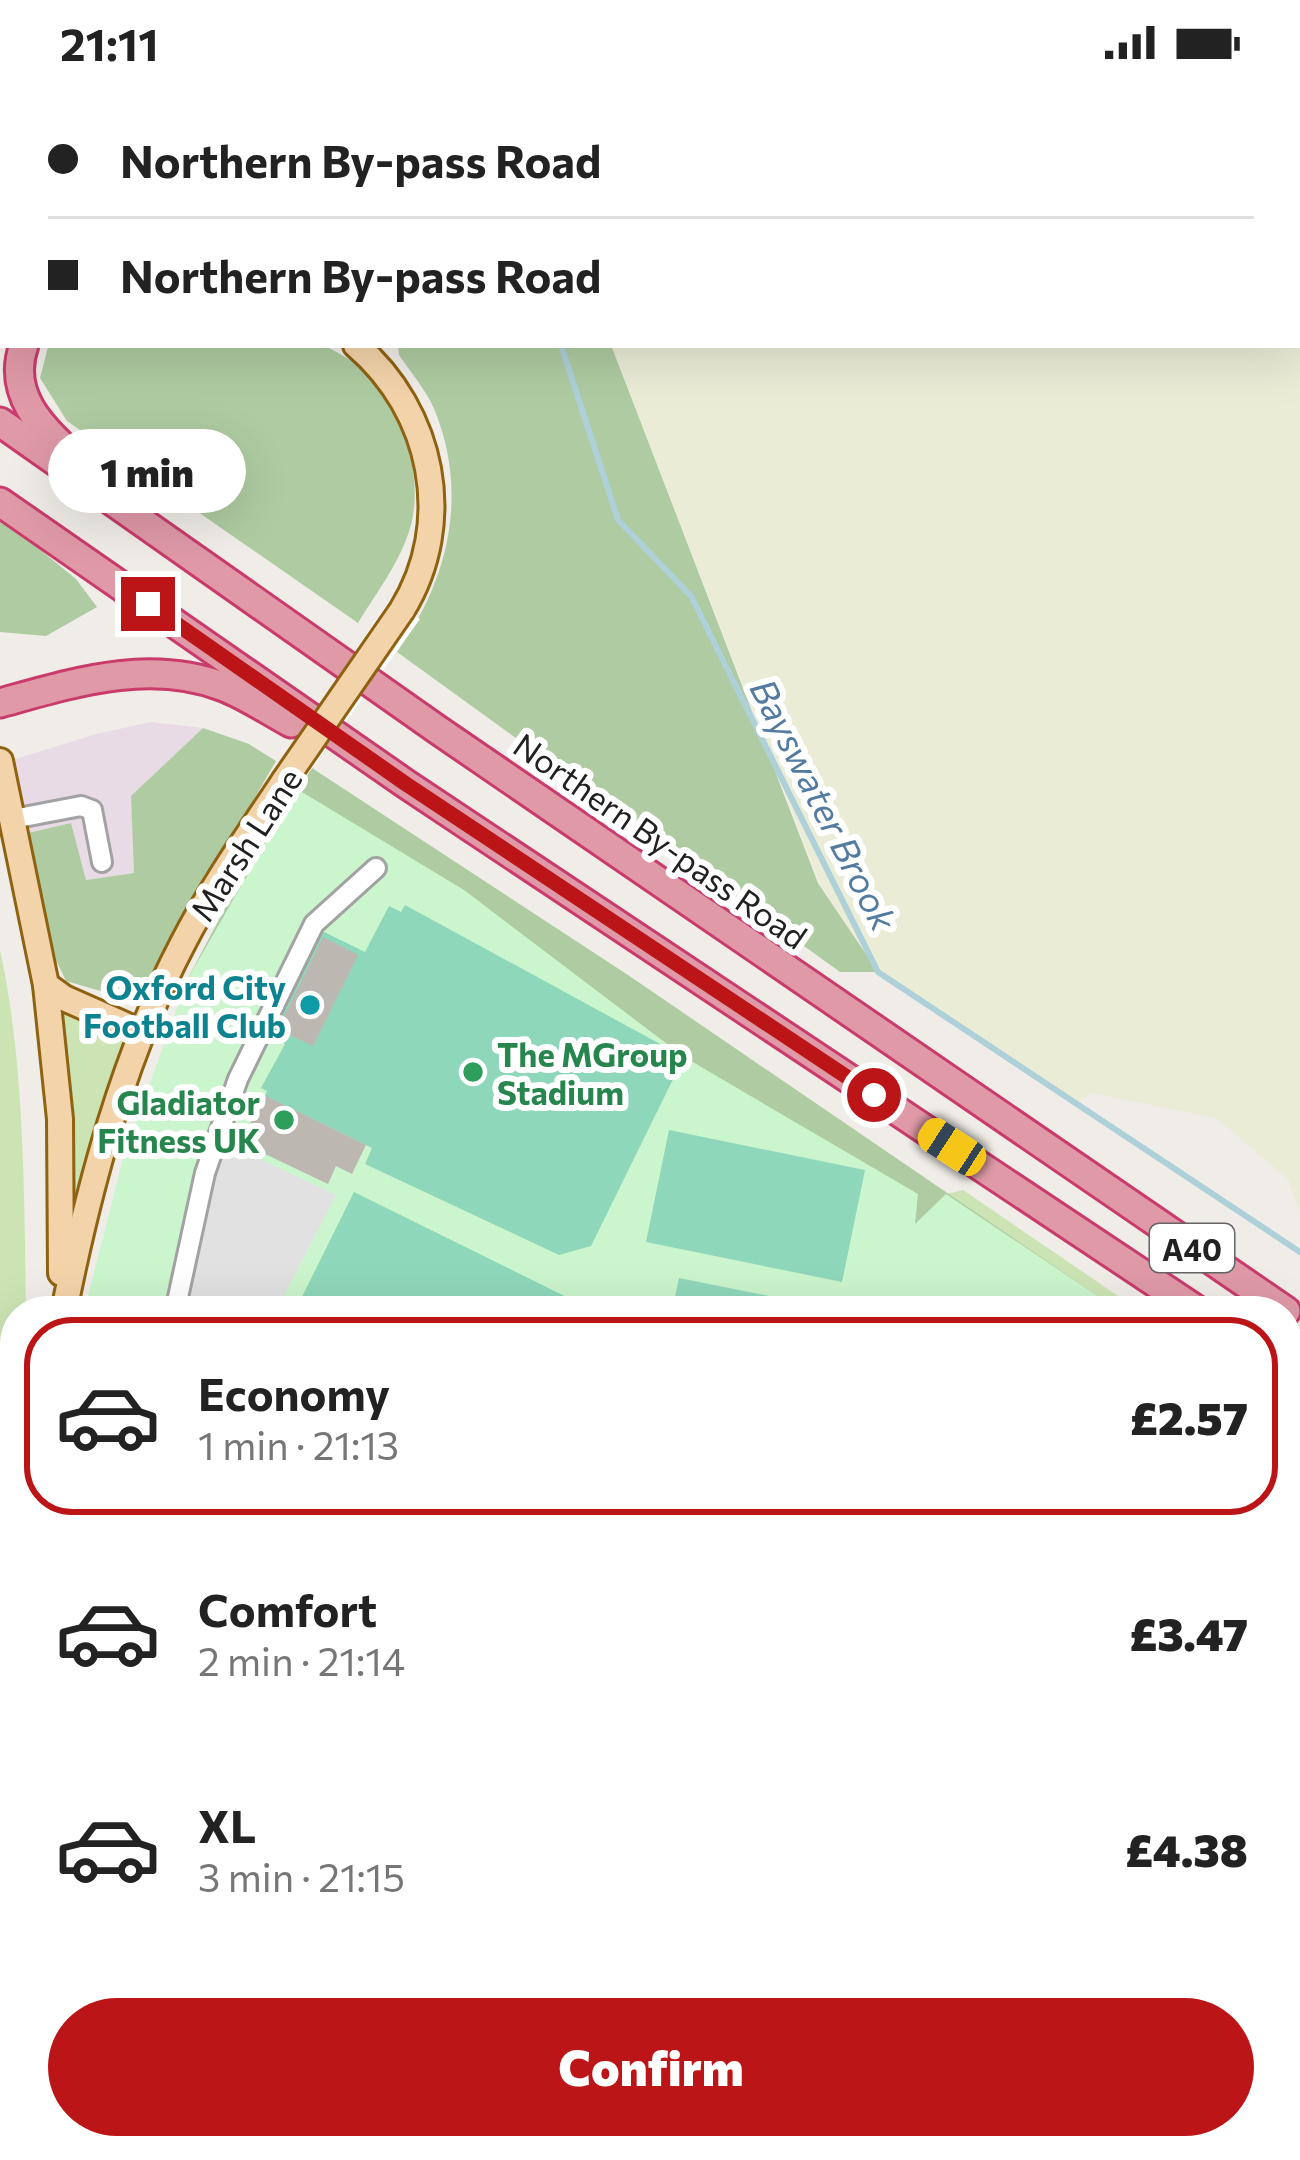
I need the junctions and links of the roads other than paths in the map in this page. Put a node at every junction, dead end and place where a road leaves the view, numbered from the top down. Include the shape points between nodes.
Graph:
1 (23, 348) edge
2 (359, 348) edge
3 (0, 422) edge
4 (0, 502) edge
5 (155, 530) junction
6 (0, 703) edge
7 (0, 761) edge
8 (406, 784) junction
9 (13, 819) junction
10 (102, 862) dead end
11 (376, 868) dead end
12 (46, 985) junction
13 (143, 1033) junction
14 (63, 1296) edge
15 (67, 1296) edge
16 (178, 1296) edge
17 (1175, 1296) edge
18 (1264, 1296) edge

1 - 5 highway via 17,375 29,411
2 - 13 main road, Marsh Lane, bridge via 394,385 426,449 428,550 417,585 181,946
3 - 5 highway, Northern By-pass Road / A40
4 - 8 highway, A40
5 - 18 highway, Northern By-pass Road / A40
6 - 8 highway via 121,674 184,678 222,686
7 - 9 main road
8 - 17 highway, A40
9 - 10 street via 92,810
9 - 12 main road
11 - 16 street via 314,924 238,1079 205,1173
12 - 13 main road
12 - 14 main road via 60,1119
13 - 15 main road, Marsh Lane via 99,1158

